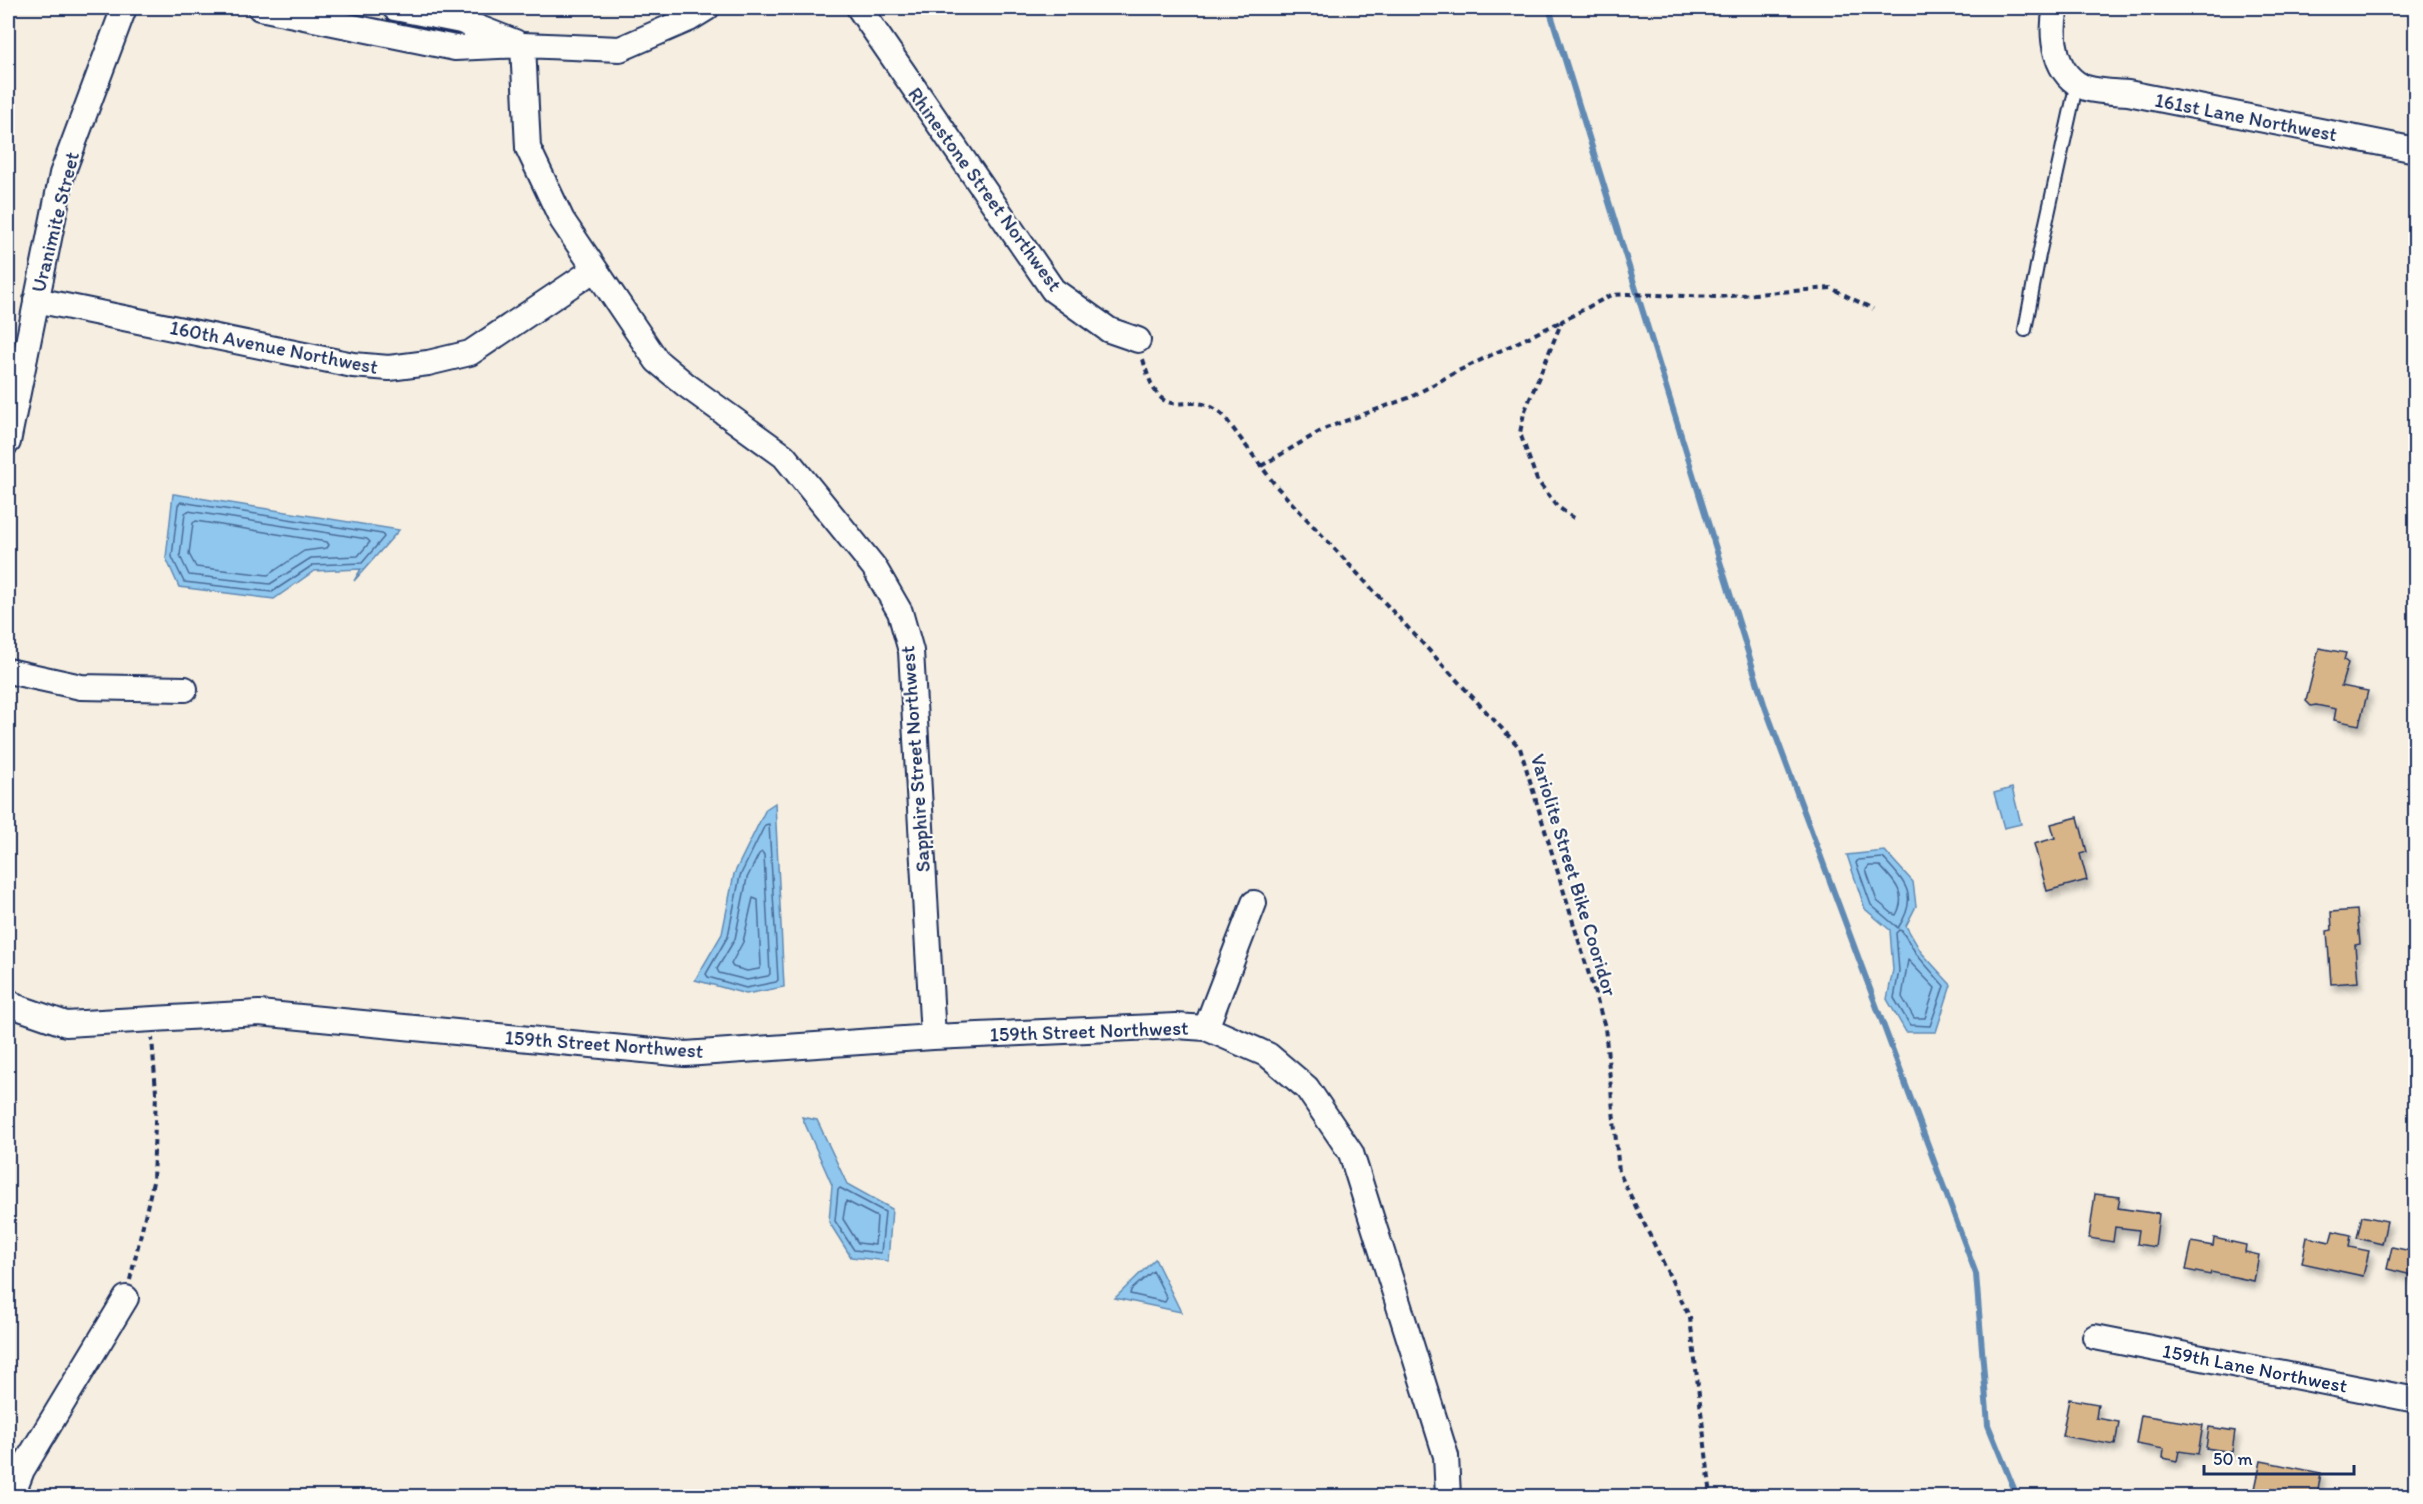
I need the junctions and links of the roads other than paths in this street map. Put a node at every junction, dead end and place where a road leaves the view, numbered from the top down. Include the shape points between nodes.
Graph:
1 (124, 8) edge
2 (260, 8) edge
3 (395, 8) edge
4 (707, 8) edge
5 (859, 8) edge
6 (2056, 8) edge
7 (523, 45) junction
8 (2078, 82) junction
9 (2415, 150) edge
10 (595, 269) junction
11 (36, 300) junction
12 (2025, 330) dead end
13 (1138, 340) road end
14 (8, 442) edge
15 (8, 671) edge
16 (185, 689) dead end
17 (1254, 903) dead end
18 (8, 1001) edge
19 (1206, 1028) junction
20 (933, 1037) junction
21 (126, 1298) road end
22 (2095, 1337) dead end
23 (2415, 1400) edge
24 (12, 1497) edge
25 (1448, 1497) edge

1 - 11 street, Uranimite Street via 62,174
2 - 7 street via 455,48
3 - 7 street via 461,21
4 - 7 street via 620,49
5 - 13 street, Rhinestone Street Northwest via 1053,290 1109,330
6 - 8 street via 2056,56 2067,75
7 - 10 street, Sapphire Street Northwest via 528,148 562,220
8 - 9 street, 161st Lane Northwest via 2085,87
8 - 12 lane
10 - 11 street, 160th Avenue Northwest via 470,353 389,368 353,365
10 - 20 street, Sapphire Street Northwest via 657,361 784,456 874,567 900,612 911,651
11 - 14 street, Uranimite Street
15 - 16 street via 81,687
17 - 19 street
18 - 20 street, 159th Street Northwest via 66,1024 259,1013 685,1054
19 - 20 street, 159th Street Northwest
19 - 25 street, 159th Street Northwest via 1268,1055 1307,1088 1351,1153 1446,1456
21 - 24 street via 22,1470
22 - 23 street, 159th Lane Northwest

